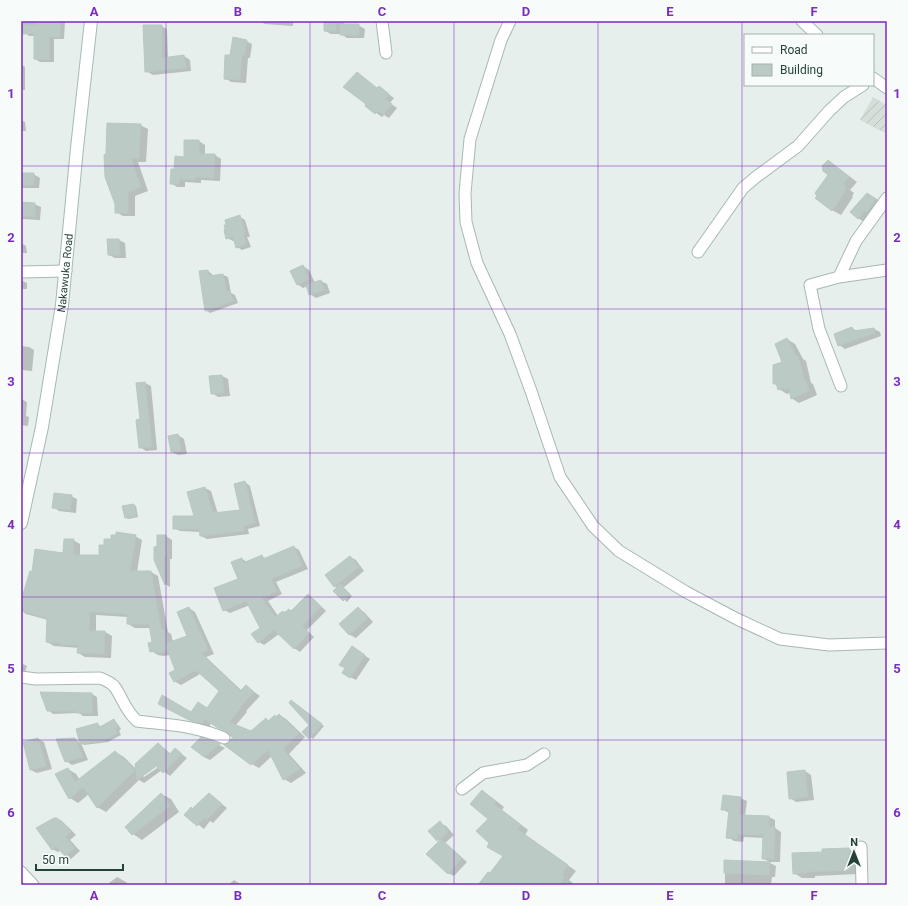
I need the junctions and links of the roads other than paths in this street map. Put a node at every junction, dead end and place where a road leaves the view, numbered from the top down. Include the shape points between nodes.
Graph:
1 (91, 21) edge
2 (382, 21) edge
3 (510, 21) edge
4 (802, 21) edge
5 (816, 34) edge
6 (386, 53) dead end
7 (874, 79) edge
8 (861, 86) edge
9 (887, 88) edge
10 (887, 198) edge
11 (698, 252) dead end
12 (887, 270) edge
13 (66, 271) junction
14 (21, 272) edge
15 (839, 277) junction
16 (841, 386) dead end
17 (21, 523) edge
18 (887, 643) edge
19 (21, 677) edge
20 (224, 738) dead end
21 (544, 754) dead end
22 (462, 789) dead end
23 (861, 847) dead end
24 (21, 872) edge
25 (33, 885) edge
26 (862, 885) edge

1 - 13 main road, Nakawuka Road via 76,148
2 - 6 street
3 - 18 street via 501,40 470,139 465,193 466,222 477,263 510,334 560,477 593,526 619,551 686,592 737,619 780,639 829,645
4 - 5 street
7 - 9 street
8 - 11 street via 829,111 798,146 743,188
10 - 15 street via 856,241
12 - 15 street
13 - 14 street
13 - 17 main road, Nakawuka Road via 42,427
15 - 16 street via 810,285 819,329
19 - 20 street via 100,678 114,686 125,708 136,720 184,726
21 - 22 street via 526,765 483,773
23 - 26 street
24 - 25 street

